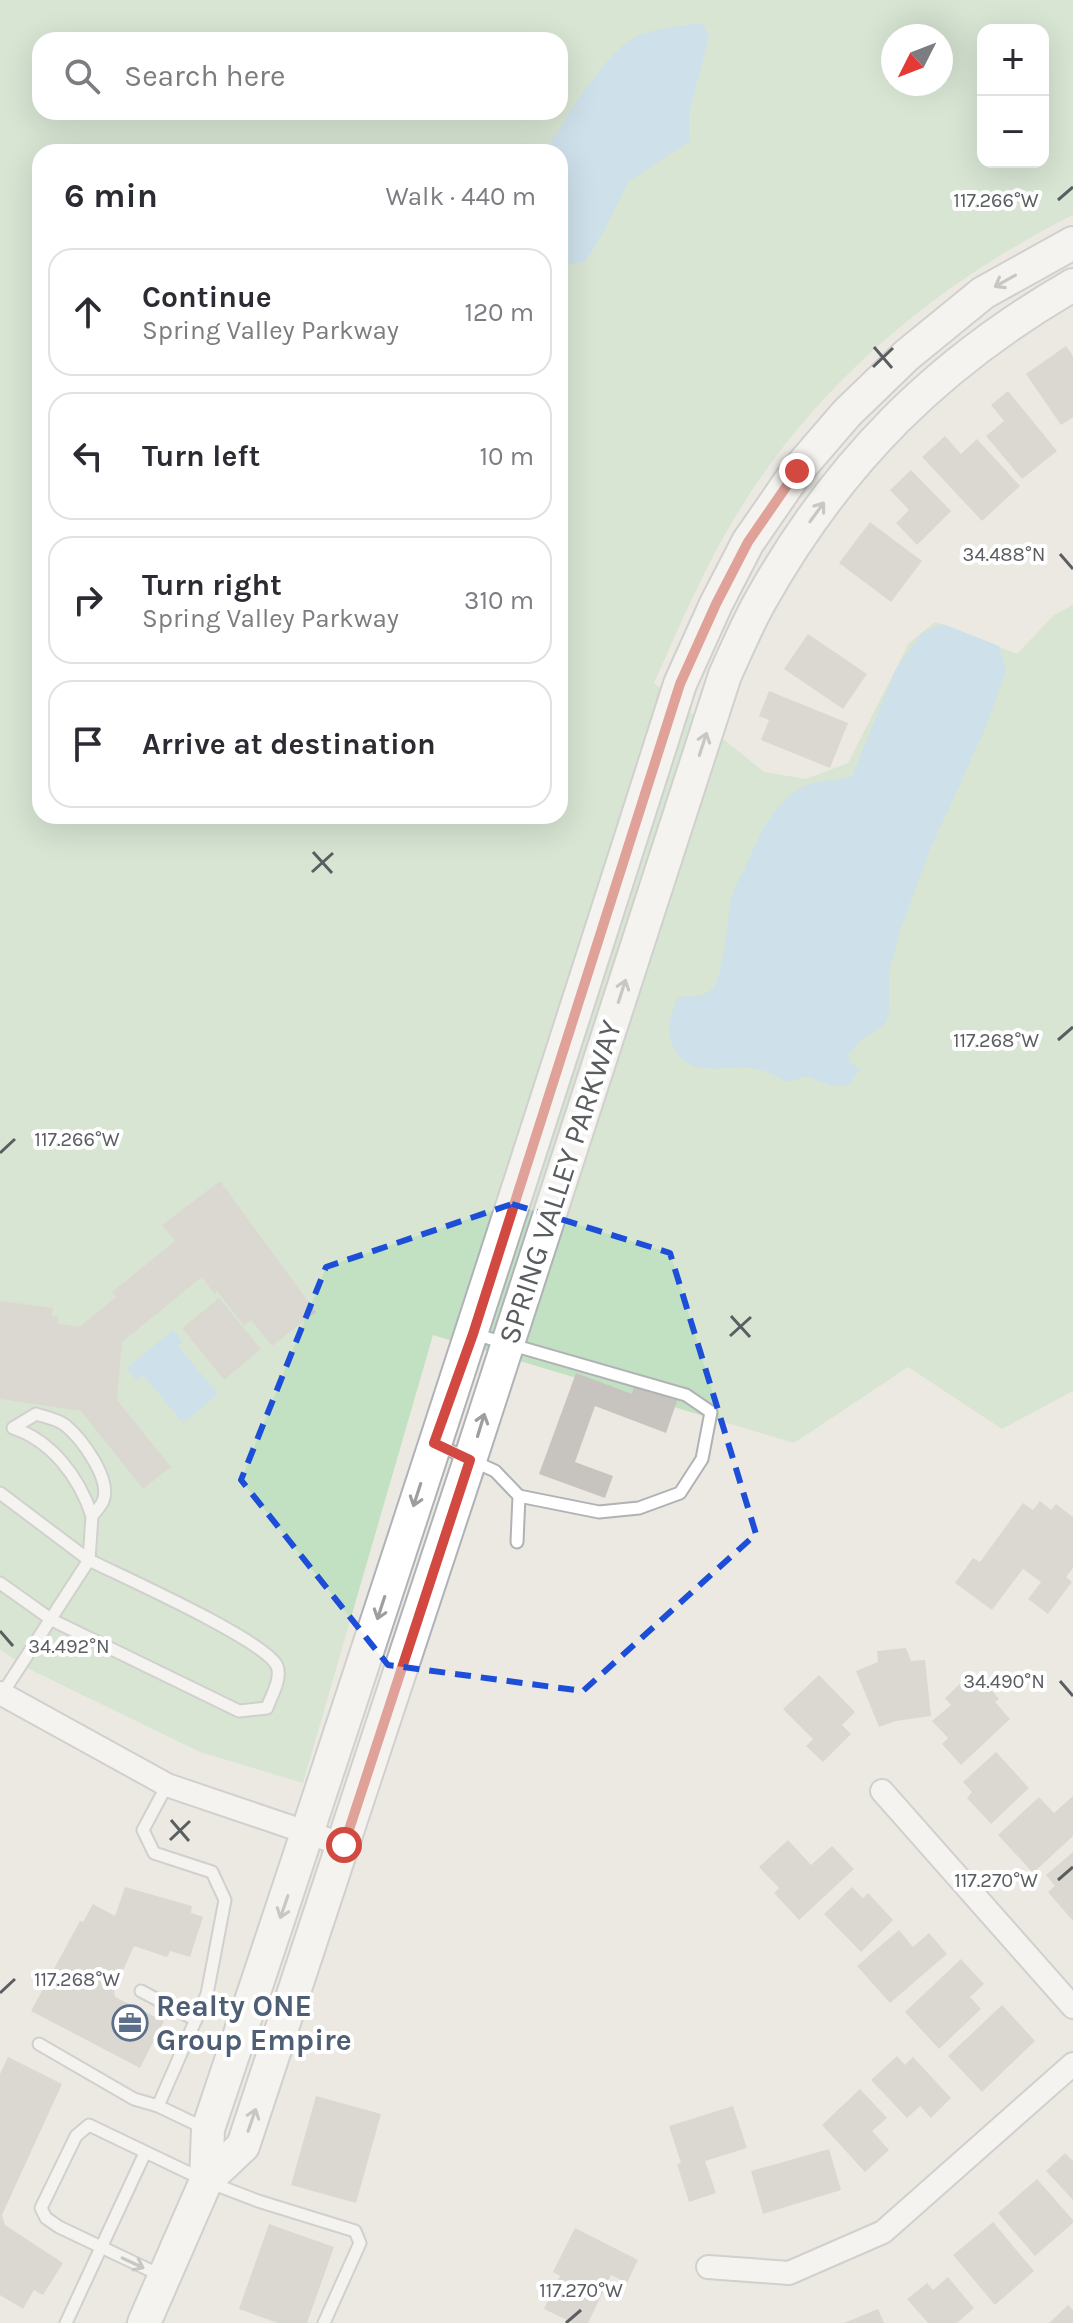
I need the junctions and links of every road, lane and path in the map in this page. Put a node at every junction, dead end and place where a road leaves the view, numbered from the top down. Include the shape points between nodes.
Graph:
1 (1073, 243) edge
2 (1073, 285) edge
3 (473, 1334) junction
4 (507, 1343) junction
5 (434, 1443) junction
6 (470, 1460) junction
7 (0, 1493) edge
8 (519, 1496) junction
9 (92, 1516) junction
10 (517, 1542) dead end
11 (89, 1560) junction
12 (0, 1583) edge
13 (52, 1620) junction
14 (1, 1694) edge
15 (167, 1785) junction
16 (882, 1791) dead end
17 (309, 1833) junction
18 (344, 1845) junction
19 (141, 1991) dead end
20 (1073, 2007) edge
21 (196, 2020) junction
22 (39, 2044) dead end
23 (1073, 2064) edge
24 (158, 2106) junction
25 (208, 2129) junction
26 (145, 2153) junction
27 (206, 2181) junction
28 (102, 2248) junction
29 (708, 2267) dead end
30 (165, 2277) junction
31 (66, 2323) edge
32 (144, 2323) edge
33 (324, 2323) edge

1 -> 3 street, SPRING VALLEY PARKWAY via 983,293 907,355 797,471 748,542 680,684
4 -> 2 street, SPRING VALLEY PARKWAY via 725,675 761,599 837,483 891,422 993,335
3 - 4 lane
3 - 5 street, SPRING VALLEY PARKWAY
6 -> 4 street, SPRING VALLEY PARKWAY
4 - 8 lane via 686,1395 711,1412 702,1459 680,1493 639,1508 599,1512
5 - 6 lane
5 -> 17 street, SPRING VALLEY PARKWAY
6 - 8 lane via 495,1471
6 - 18 street, SPRING VALLEY PARKWAY
7 - 11 lane
8 - 10 lane
9 - 9 lane via 104,1500 105,1486 73,1434 36,1414 13,1428 33,1434 52,1450 87,1498
9 - 11 lane
11 - 13 lane
11 - 13 lane via 228,1629 269,1657 278,1677 267,1708 239,1711
12 - 13 lane
13 - 14 lane
14 - 15 street
15 - 17 street
15 - 21 lane via 143,1830 154,1853 212,1872 225,1900 207,1994
16 - 20 street
17 - 18 street
17 -> 25 street, SPRING VALLEY PARKWAY
27 -> 18 street, SPRING VALLEY PARKWAY via 243,2146
19 - 21 lane
21 - 24 lane
22 - 24 lane via 134,2099
23 - 29 street via 883,2232 789,2273
24 - 25 lane
25 - 27 street, SPRING VALLEY PARKWAY
26 - 27 lane
26 - 28 lane
26 - 28 lane via 89,2125 76,2136 41,2208 59,2227
27 - 30 street, SPRING VALLEY PARKWAY
27 - 33 lane via 355,2231 360,2243
28 -> 30 lane
28 - 31 lane
30 - 32 street, SPRING VALLEY PARKWAY

